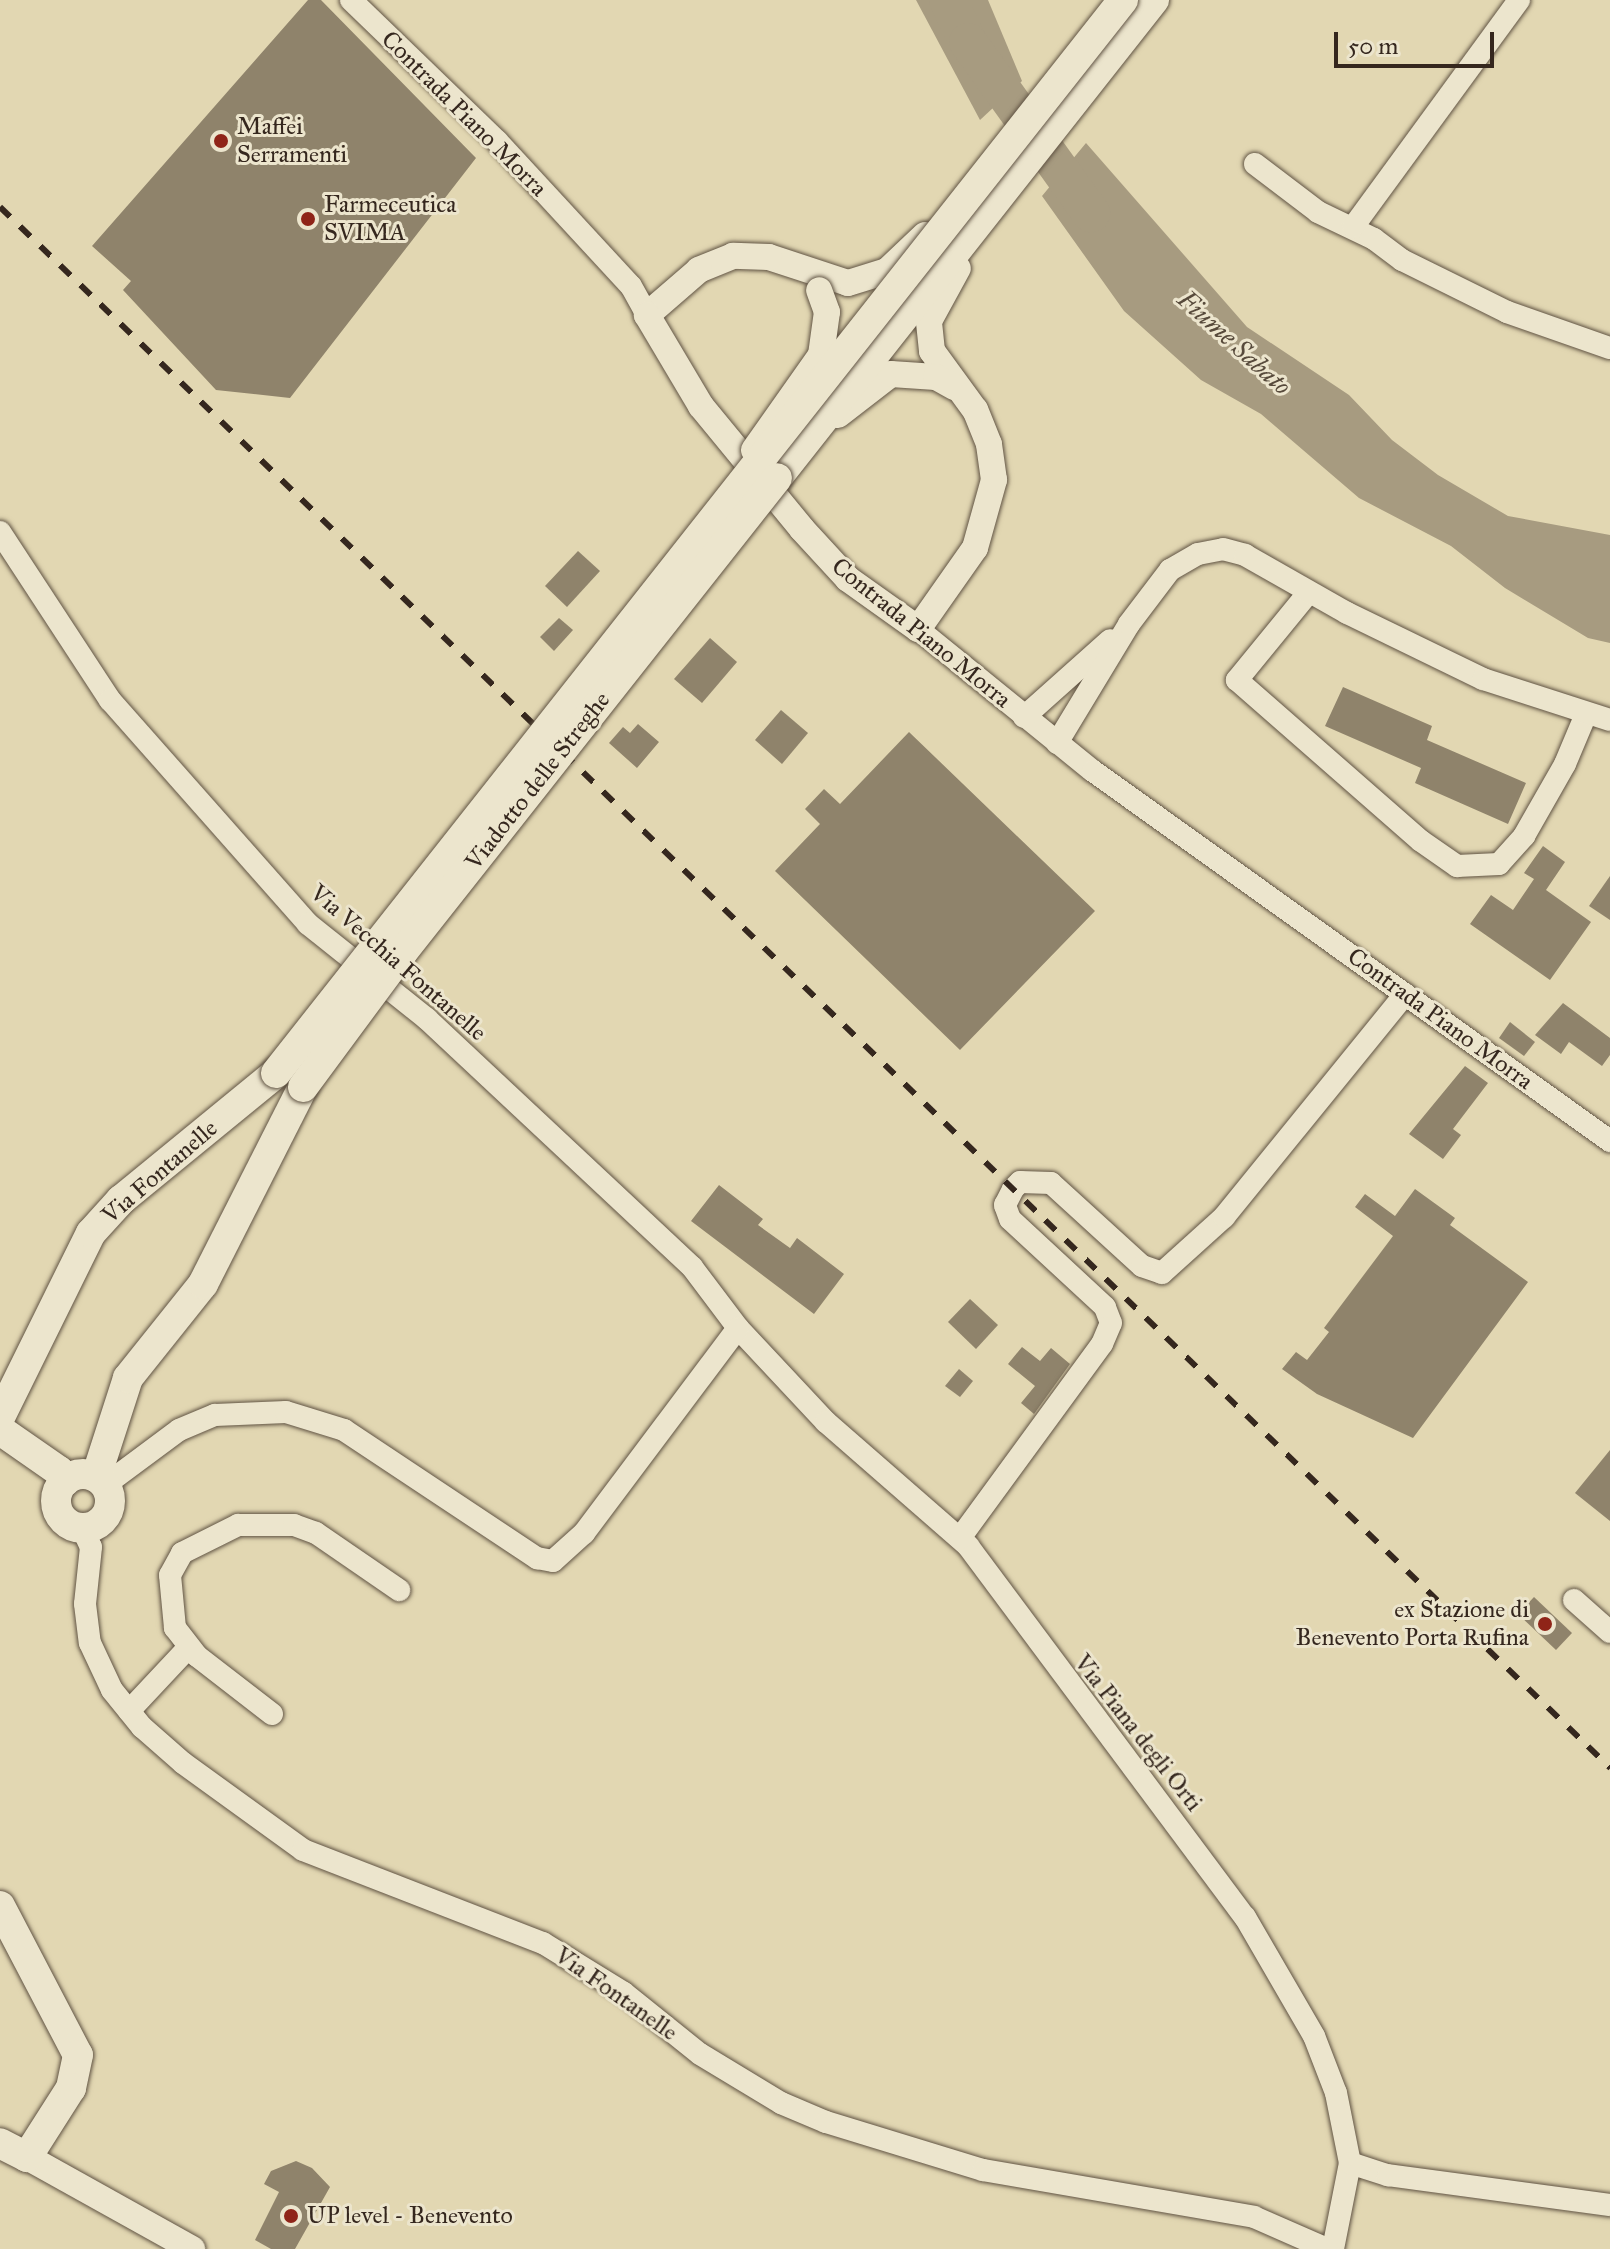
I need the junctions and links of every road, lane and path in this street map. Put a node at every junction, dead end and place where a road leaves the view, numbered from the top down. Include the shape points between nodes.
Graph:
1 (351, 0) edge
2 (1123, 0) edge
3 (1154, 0) edge
4 (1519, 0) edge
5 (1255, 164) dead end
6 (988, 168) junction
7 (998, 198) junction
8 (1353, 227) junction
9 (824, 284) junction
10 (647, 315) junction
11 (1610, 348) edge
12 (944, 378) junction
13 (777, 478) junction
14 (730, 493) junction
15 (0, 532) edge
16 (1309, 592) junction
17 (1129, 624) junction
18 (918, 629) junction
19 (1586, 714) junction
20 (1024, 717) junction
21 (1610, 720) edge
22 (1057, 743) junction
23 (1405, 994) junction
24 (1610, 1141) edge
25 (738, 1328) junction
26 (0, 1417) edge
27 (0, 1430) edge
28 (65, 1481) junction
29 (100, 1481) junction
30 (82, 1528) junction
31 (960, 1538) junction
32 (399, 1590) dead end
33 (1574, 1600) dead end
34 (1610, 1632) edge
35 (188, 1648) junction
36 (129, 1711) junction
37 (272, 1714) dead end
38 (0, 1906) edge
39 (0, 2143) edge
40 (27, 2157) junction
41 (1350, 2163) junction
42 (1610, 2205) edge
43 (192, 2249) edge
44 (1330, 2249) edge

1 - 10 street, Contrada Piano Morra via 497,141 631,286
2 - 6 main road, Via Fontanelle, bridge
3 - 7 main road, Viadotto delle Streghe
4 - 8 street
5 - 8 street via 1318,212
6 - 9 street, bridge via 887,271
6 - 14 main road, Via Fontanelle, bridge
7 - 12 street via 929,321 932,351
7 - 13 main road, Viadotto delle Streghe
8 - 11 street via 1402,260 1507,312
9 - 10 street via 769,257 733,256 699,270
9 - 14 street, bridge via 827,312 821,355 766,429
10 - 18 street, Contrada Piano Morra via 701,406 802,529 848,579
12 - 13 street via 891,374 867,389
12 - 18 street via 975,410 989,444 994,480 975,548
13 - 29 main road, Viadotto delle Streghe, bridge via 402,953 303,1087 262,1160 217,1260 128,1378
14 - 26 main road, Via Fontanelle, bridge via 276,1073 121,1200 91,1233
15 - 25 street, Via Vecchia Fontanelle via 110,700 308,924 427,1019 692,1267
16 - 17 street via 1245,555 1223,549 1198,554 1170,570
16 - 19 street via 1483,679
16 - 19 street via 1237,680 1421,841 1457,866 1499,864 1524,836
17 - 20 street
17 - 22 street
18 - 20 street, Contrada Piano Morra
19 - 21 street
20 - 22 street, Contrada Piano Morra
22 - 23 street, Contrada Piano Morra
23 - 24 street, Contrada Piano Morra
23 - 31 street via 1224,1217 1162,1273 1142,1266 1051,1183 1020,1182 1013,1189 1005,1205 1010,1219 1105,1307 1111,1323 1102,1344
25 - 29 street via 584,1533 553,1561 526,1551 344,1430 286,1412 215,1415 179,1430
25 - 31 street, Via Piana degli Orti via 826,1422
27 - 28 main road via 59,1471
28 - 29 main road via 80,1474
28 - 30 main road via 56,1506 65,1521
29 - 30 main road via 110,1500 105,1517
30 - 36 street, Via Fontanelle via 91,1547 85,1604 90,1643 112,1690
31 - 41 street, Via Piana degli Orti via 1245,1917 1283,1977 1336,2093
32 - 35 street via 316,1533 264,1522 216,1531 182,1553 170,1575 169,1607
33 - 34 street
35 - 36 street
35 - 37 street
36 - 44 street, Via Fontanelle via 183,1763 303,1850 543,1943 624,1993 700,2054 781,2103 983,2170 1254,2217
38 - 40 main road via 78,2055 71,2088
39 - 40 main road
40 - 43 street
41 - 42 street via 1388,2175
41 - 44 street, Via Piana degli Orti

